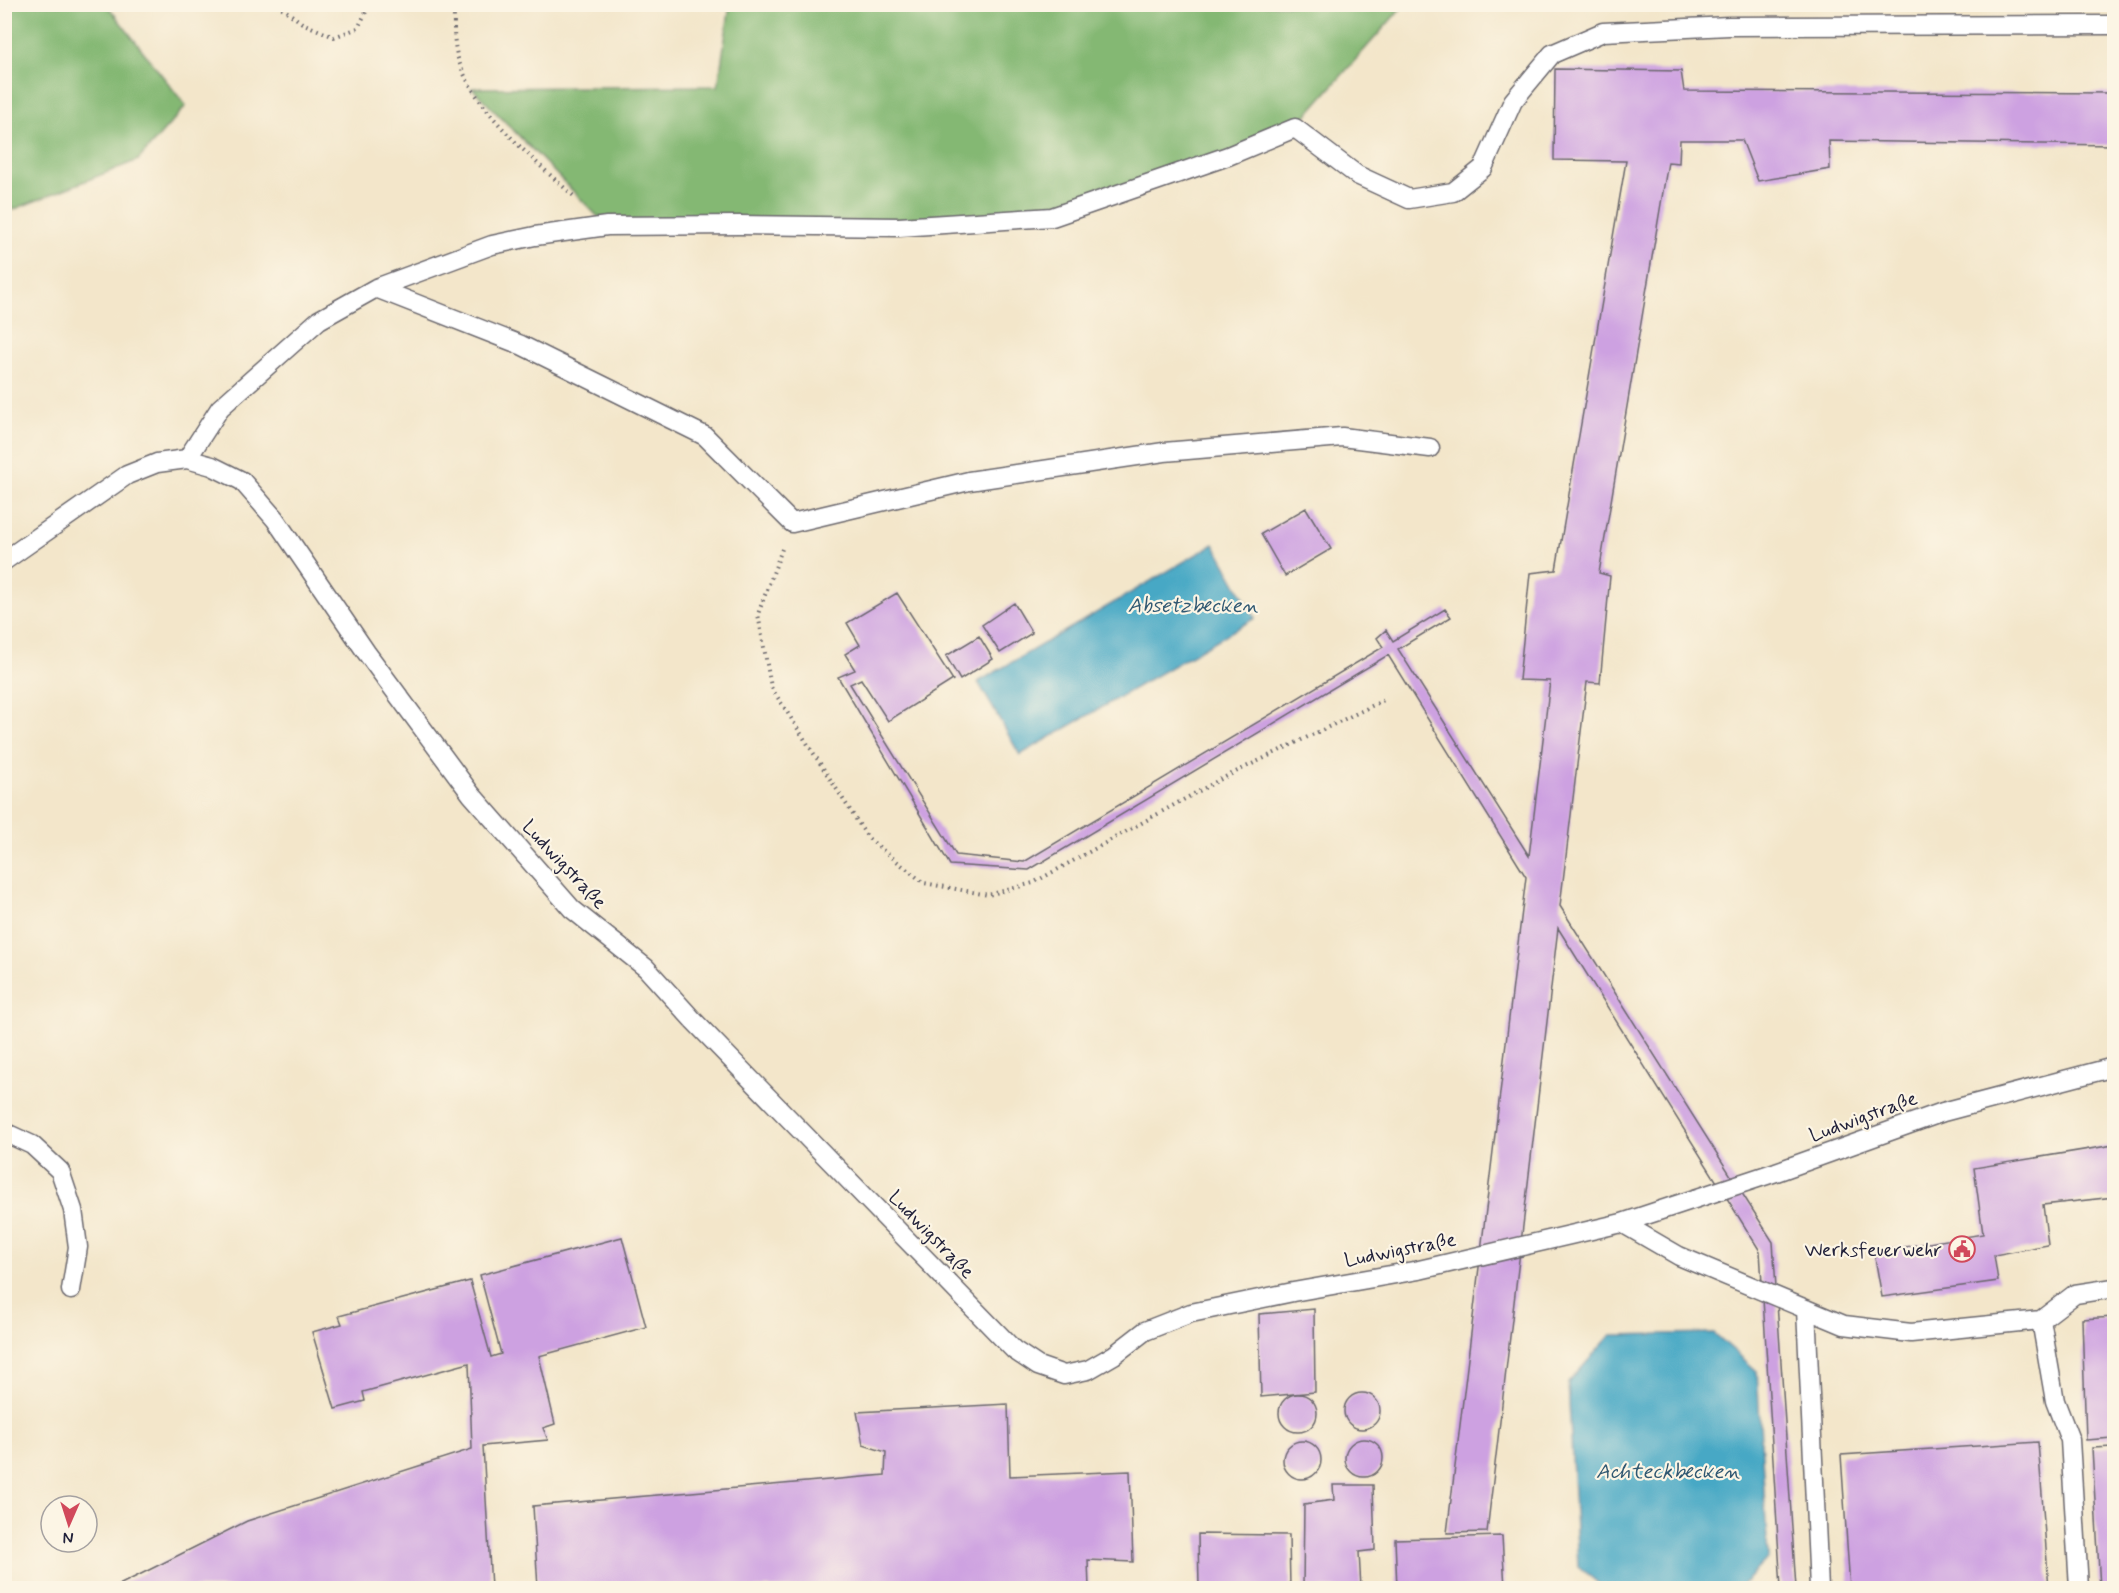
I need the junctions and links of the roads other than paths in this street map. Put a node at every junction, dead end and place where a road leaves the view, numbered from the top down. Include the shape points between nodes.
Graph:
1 (2115, 25) edge
2 (376, 288) junction
3 (1430, 448) dead end
4 (187, 459) junction
5 (4, 561) edge
6 (2115, 1067) edge
7 (4, 1132) edge
8 (1622, 1223) junction
9 (2115, 1288) edge
10 (72, 1290) dead end
11 (1806, 1309) junction
12 (2041, 1320) junction
13 (1820, 1588) edge
14 (2079, 1588) edge

1 - 2 lane via 1741,26 1603,32 1552,54 1513,101 1483,168 1453,192 1409,199 1356,175 1295,128 1228,156 1052,217 899,227 607,226 492,245
2 - 3 lane via 521,345 705,436 792,523 969,481 1164,452 1342,437
2 - 4 lane via 319,320 220,408
4 - 5 lane, Ludwigstraße via 157,463 127,475
4 - 8 lane, Ludwigstraße via 242,481 275,519 366,652 471,794 572,909 646,968 1014,1350 1038,1366 1064,1375 1088,1370 1145,1331 1191,1313 1419,1270
6 - 8 lane, Ludwigstraße via 1942,1112
7 - 10 lane via 32,1145 60,1171 73,1210 78,1247
8 - 11 lane via 1679,1256
9 - 12 lane via 2075,1294
11 - 12 lane via 1844,1325 1911,1333
11 - 13 lane
12 - 14 lane via 2055,1401 2070,1440

